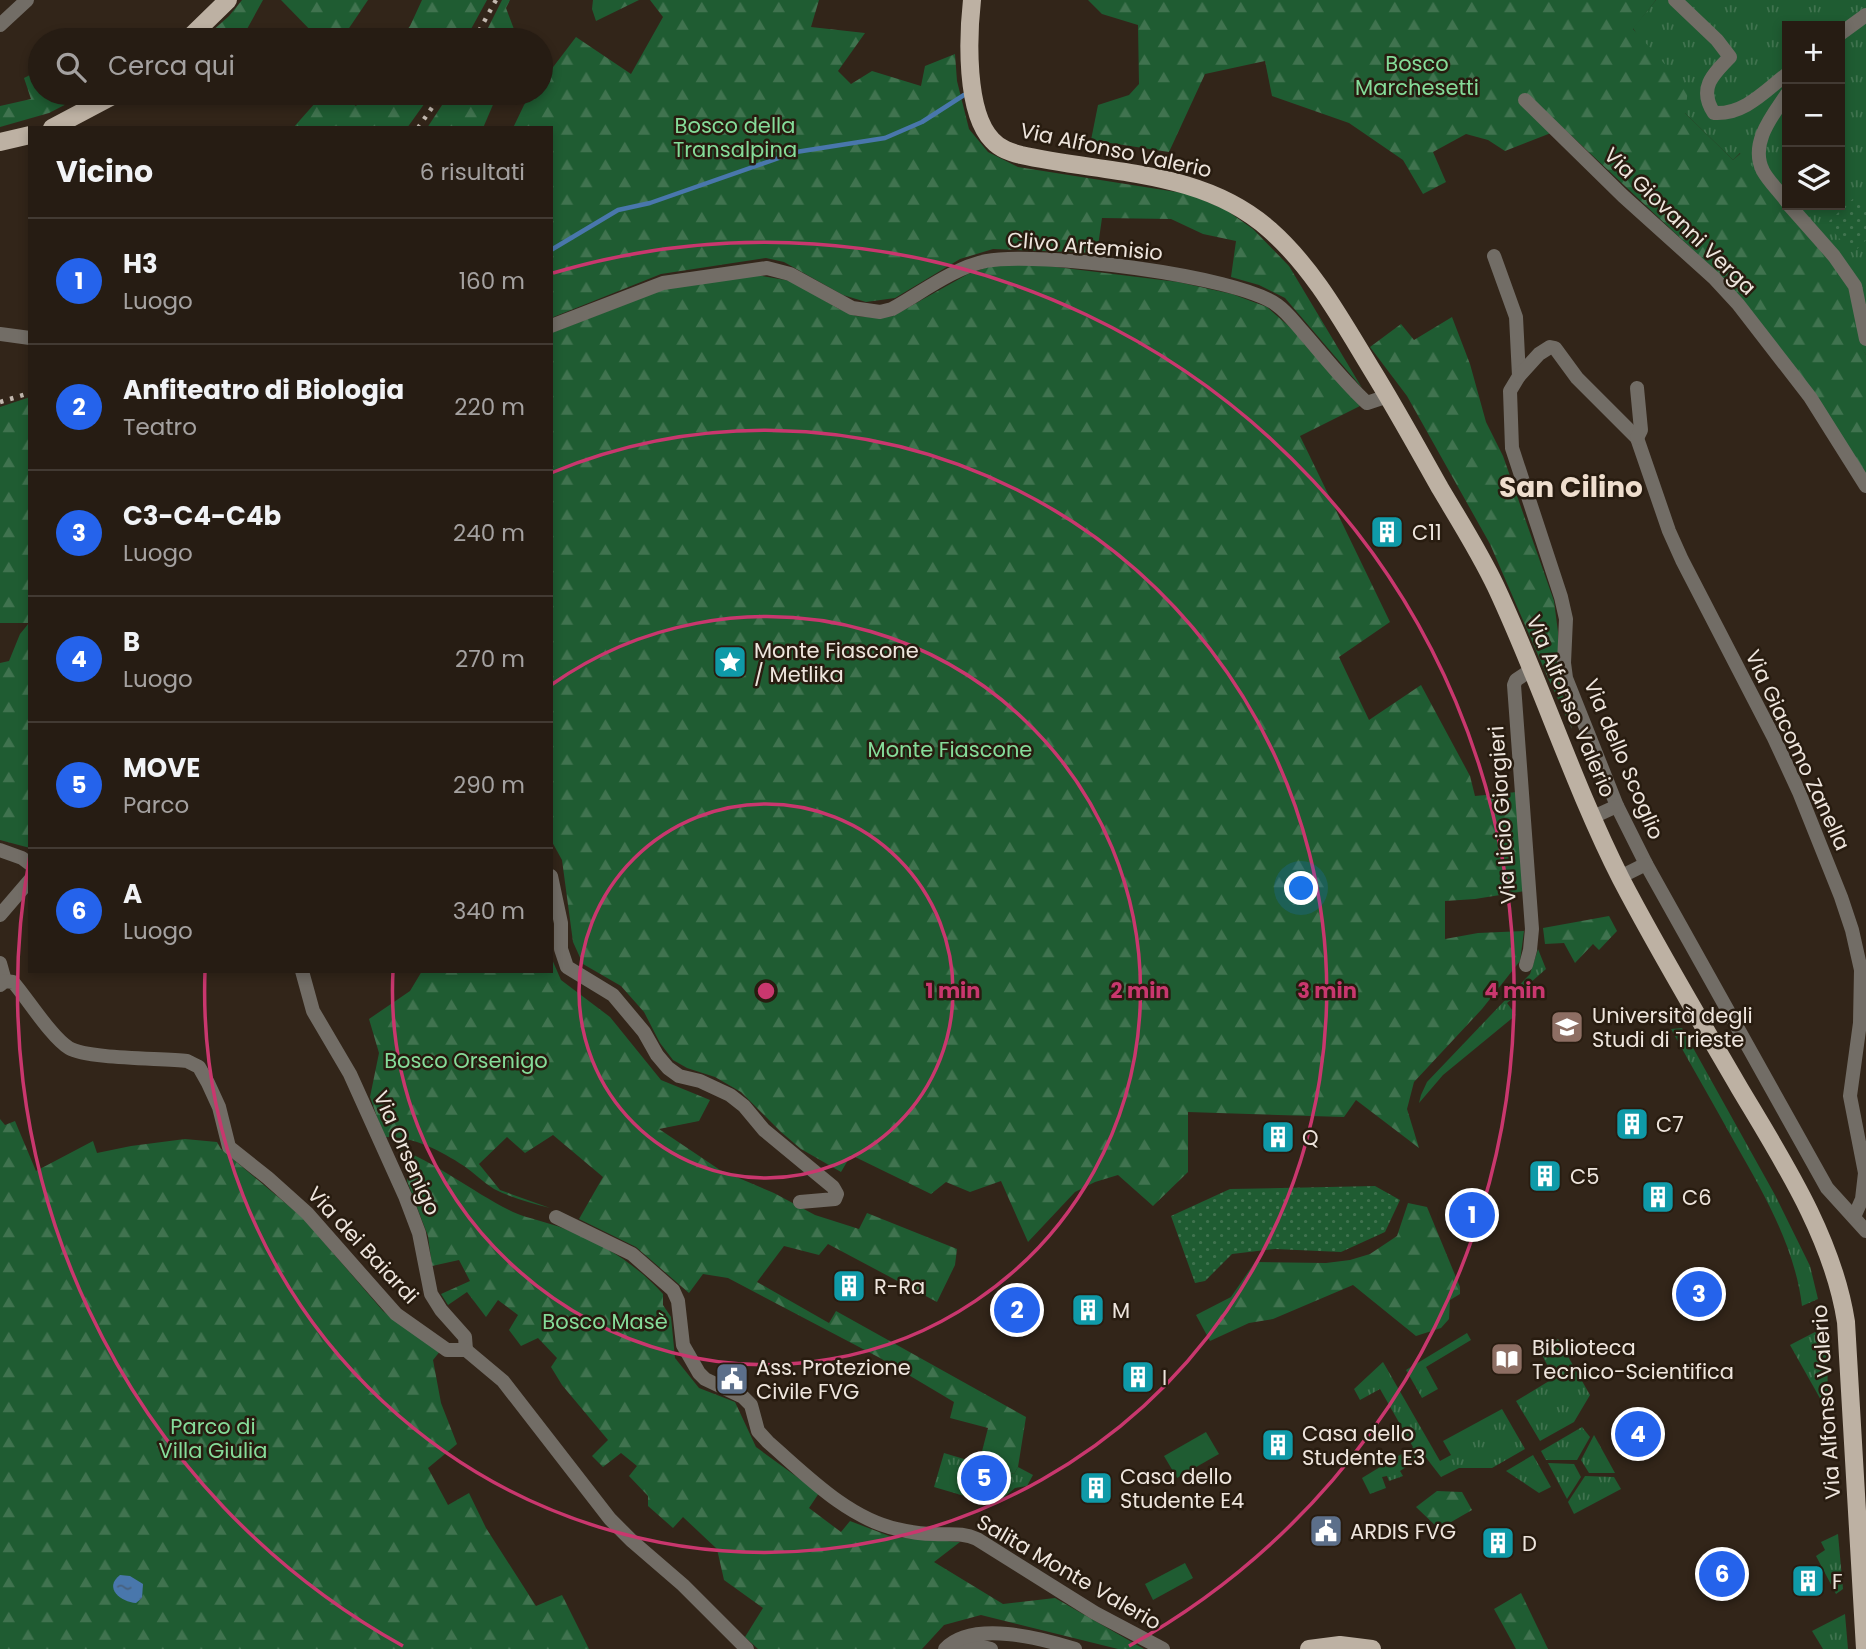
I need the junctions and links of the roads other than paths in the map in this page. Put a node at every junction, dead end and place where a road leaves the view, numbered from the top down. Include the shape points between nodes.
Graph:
1 (27, 0) edge
2 (228, 0) edge
3 (972, 0) edge
4 (1675, 0) edge
5 (1866, 15) edge
6 (0, 25) edge
7 (199, 28) edge
8 (1845, 30) edge
9 (1782, 78) edge
10 (1525, 100) dead end
11 (1782, 101) edge
12 (97, 105) edge
13 (56, 126) edge
14 (28, 135) edge
15 (0, 142) edge
16 (1782, 195) edge
17 (1794, 210) edge
18 (1494, 256) dead end
19 (553, 325) edge
20 (0, 334) edge
21 (28, 338) edge
22 (1866, 340) edge
23 (1519, 376) junction
24 (1637, 388) dead end
25 (1388, 396) junction
26 (1637, 438) junction
27 (1866, 486) edge
28 (1531, 670) junction
29 (1617, 806) junction
30 (1593, 817) junction
31 (0, 850) edge
32 (28, 862) edge
33 (1646, 864) junction
34 (1620, 877) junction
35 (28, 882) edge
36 (553, 885) edge
37 (0, 915) edge
38 (0, 963) edge
39 (1525, 965) dead end
40 (303, 973) edge
41 (3, 983) edge
42 (800, 1202) dead end
43 (556, 1217) dead end
44 (1854, 1217) junction
45 (1866, 1231) edge
46 (466, 1350) junction
47 (988, 1633) junction
48 (961, 1648) edge
49 (747, 1649) edge
50 (944, 1649) edge
51 (991, 1649) edge
52 (1010, 1649) edge
53 (1075, 1649) edge
54 (1163, 1649) edge
55 (1308, 1649) edge
56 (1371, 1649) edge
57 (1865, 1649) edge

1 - 6 street
2 - 7 main road
3 - 25 main road, Via Alfonso Valerio via 968,50 972,84 985,131 996,144 1021,155 1205,189 1252,214 1308,271
4 - 9 street via 1730,57 1707,87 1706,100 1714,113 1728,114 1746,106
5 - 8 street
10 - 27 street, Via Giovanni Verga via 1738,304 1810,397
11 - 16 street via 1763,131 1758,151 1762,170
12 - 13 main road
14 - 15 main road
17 - 22 street via 1855,286
18 - 23 street, Via dello Scoglio via 1516,317
19 - 25 street, Clivo Artemisio via 663,283 766,268 789,274 852,308 880,312 975,264 1036,259 1161,272 1256,295 1277,305 1367,403
20 - 21 street
23 - 26 street, Via Giacomo Zanella via 1539,354 1555,348 1577,378
23 - 29 street, Via dello Scoglio via 1510,391 1512,448 1562,597 1566,678
24 - 26 street, Via Giacomo Zanella via 1641,430
25 - 28 main road, Via Alfonso Valerio via 1482,560
26 - 44 street, Via Giacomo Zanella via 1682,560 1800,792 1852,930 1861,970 1860,1023 1850,1096 1865,1173
28 - 30 main road, Via Alfonso Valerio
28 - 39 street, Via Licio Giorgieri via 1514,685 1532,929
29 - 30 street
29 - 33 street, Via dello Scoglio
30 - 34 main road, Via Alfonso Valerio
31 - 32 street
33 - 34 street
33 - 44 street, Via dello Scoglio via 1827,1188
34 - 57 main road, Via Alfonso Valerio via 1790,1175 1832,1262 1846,1322
35 - 37 street
36 - 42 street via 567,967 613,995 668,1068 730,1095 837,1194 835,1199
38 - 41 street
40 - 46 street, Via Orsenigo via 313,1011 350,1074 405,1196 419,1233 431,1294 465,1337
41 - 46 street, Via dei Baiardi via 13,982 55,1035 79,1052 187,1061 198,1067 219,1107 229,1147 307,1213 396,1314 447,1350
43 - 54 street, Salita Monte Valerio via 632,1254 673,1290 683,1345 699,1373 743,1397 768,1441 844,1504 893,1528 976,1539
44 - 45 street, Via dello Scoglio
46 - 49 street, Via dei Baiardi via 503,1381 610,1519
47 - 50 street via 954,1639
47 - 52 street
47 - 53 street
48 - 51 street
55 - 56 main road via 1339,1645

